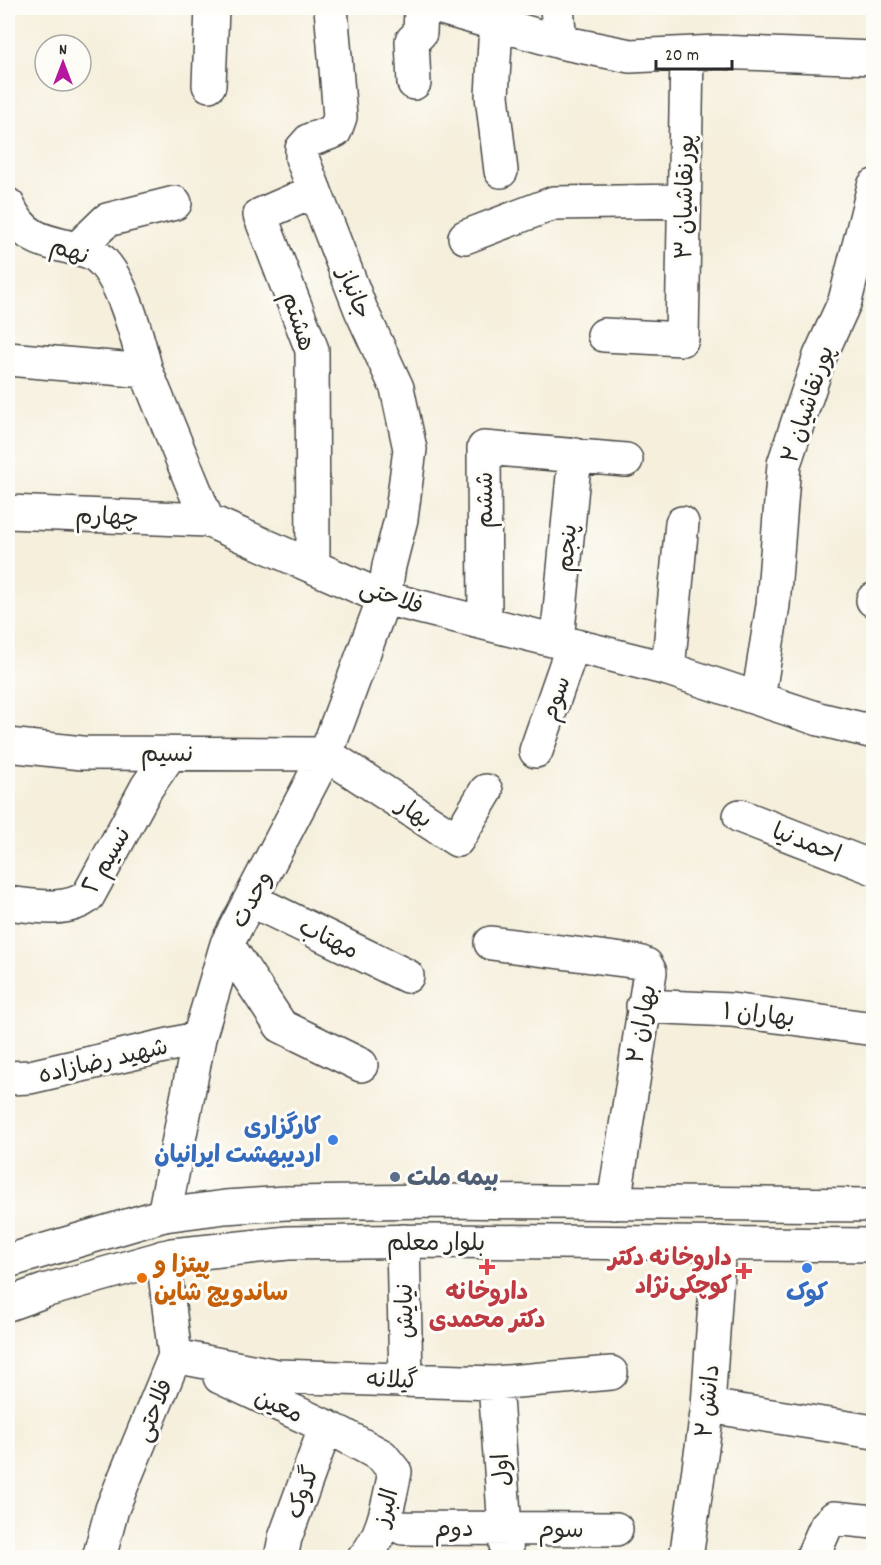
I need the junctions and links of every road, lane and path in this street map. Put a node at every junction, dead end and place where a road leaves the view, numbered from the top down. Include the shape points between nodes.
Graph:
1 (212, 8) edge
2 (331, 8) edge
3 (421, 8) edge
4 (441, 8) edge
5 (557, 8) edge
6 (496, 24) junction
7 (560, 42) junction
8 (687, 54) junction
9 (873, 58) edge
10 (414, 83) dead end
11 (209, 85) dead end
12 (501, 171) dead end
13 (873, 186) edge
14 (315, 191) junction
15 (684, 201) junction
16 (175, 203) dead end
17 (8, 205) edge
18 (465, 237) dead end
19 (78, 249) junction
20 (604, 335) dead end
21 (8, 359) edge
22 (146, 371) junction
23 (575, 455) junction
24 (626, 460) dead end
25 (8, 512) edge
26 (207, 520) junction
27 (682, 523) dead end
28 (313, 565) junction
29 (384, 597) junction
30 (485, 623) junction
31 (565, 643) junction
32 (668, 669) junction
33 (758, 699) junction
34 (873, 732) edge
35 (8, 745) edge
36 (536, 751) dead end
37 (170, 754) junction
38 (326, 754) junction
39 (486, 791) dead end
40 (740, 816) dead end
41 (873, 868) edge
42 (251, 900) junction
43 (8, 903) edge
44 (491, 943) dead end
45 (227, 944) junction
46 (408, 975) dead end
47 (643, 1006) junction
48 (873, 1029) edge
49 (198, 1038) junction
50 (361, 1065) dead end
51 (8, 1078) edge
52 (614, 1203) junction
53 (873, 1205) edge
54 (164, 1215) junction
55 (403, 1241) junction
56 (719, 1244) junction
57 (873, 1245) edge
58 (163, 1257) junction
59 (8, 1261) edge
60 (8, 1304) edge
61 (175, 1356) junction
62 (611, 1373) dead end
63 (406, 1380) junction
64 (495, 1383) junction
65 (708, 1406) junction
66 (326, 1426) junction
67 (873, 1432) edge
68 (382, 1456) joint
69 (873, 1522) edge
70 (403, 1528) dead end
71 (616, 1529) dead end
72 (506, 1543) edge
73 (99, 1557) edge
74 (281, 1557) edge
75 (364, 1557) edge
76 (686, 1557) edge
77 (813, 1557) edge

1 - 11 street
2 - 14 street, جانباز via 340,117 335,131 310,140 302,149
3 - 10 street via 420,33 412,41
4 - 6 street
5 - 7 street
6 - 7 street
6 - 12 street via 492,96
7 - 8 street via 630,56
8 - 9 street
8 - 15 street, پورنقاشیان ۳
13 - 33 street, پورنقاشیان ۲ via 845,301 820,356 784,464 772,605
14 - 28 street, هشتم via 260,215 312,350
14 - 29 street, جانباز via 397,388 410,449 401,519
15 - 18 street via 554,203
15 - 20 street, پورنقاشیان ۳ via 682,339
16 - 19 street via 108,220
17 - 19 street, نهم via 25,231 42,241
19 - 22 street, نهم via 95,255 112,275 135,330
21 - 22 street
22 - 26 street
23 - 24 street, ششم
23 - 30 street, ششم via 484,448
23 - 31 street, پنجم
25 - 26 street, چهارم
26 - 28 street, فلاحتی via 239,537
27 - 32 street
28 - 29 street, فلاحتی
29 - 30 street, فلاحتی
29 - 38 street, وحدت
30 - 31 street, فلاحتی
31 - 32 street, فلاحتی
31 - 36 street, سوم
32 - 33 street, فلاحتی
33 - 34 street, فلاحتی
35 - 37 street, نسیم via 82,753
37 - 38 street, نسیم
37 - 43 street, نسیم ٢ via 147,786 88,896 80,903 66,906
38 - 39 street, بهار via 457,840
38 - 42 street, وحدت
40 - 41 street, احمدنیا
42 - 45 street, وحدت
42 - 46 street, مهتاب
44 - 47 street, بهاران ۲ via 646,965 650,972
45 - 49 street, وحدت
45 - 50 street via 281,1026
47 - 48 street, بهاران ۱ via 731,1011
47 - 52 street, بهاران ۲
49 - 51 street, شهید رضازاده via 30,1077
49 - 54 street, وحدت
52 - 53 street, بلوار معلم
52 - 54 street, بلوار معلم via 286,1203
54 - 58 street, فلاحتی
54 - 59 street, بلوار معلم
55 - 56 street, بلوار معلم
55 - 58 street, بلوار معلم via 288,1243
55 - 63 street, نیایش
56 - 57 street, بلوار معلم
56 - 65 street, دانش ۲
58 - 60 street, بلوار معلم
58 - 61 street, فلاحتی
61 - 63 street, گیلانه via 277,1376
61 - 66 street, معین
61 - 73 street, فلاحتی via 112,1509
62 - 64 street, گیلانه
63 - 64 street, گیلانه
64 - 72 street, اول
65 - 67 street
65 - 76 street, دانش ۲
66 - 68 street, معین
66 - 74 street, گدوک
68 - 75 street, البرز via 395,1472 382,1525 372,1549
69 - 77 street via 834,1518 826,1526
70 - 72 street, دوم
71 - 72 street, سوم

